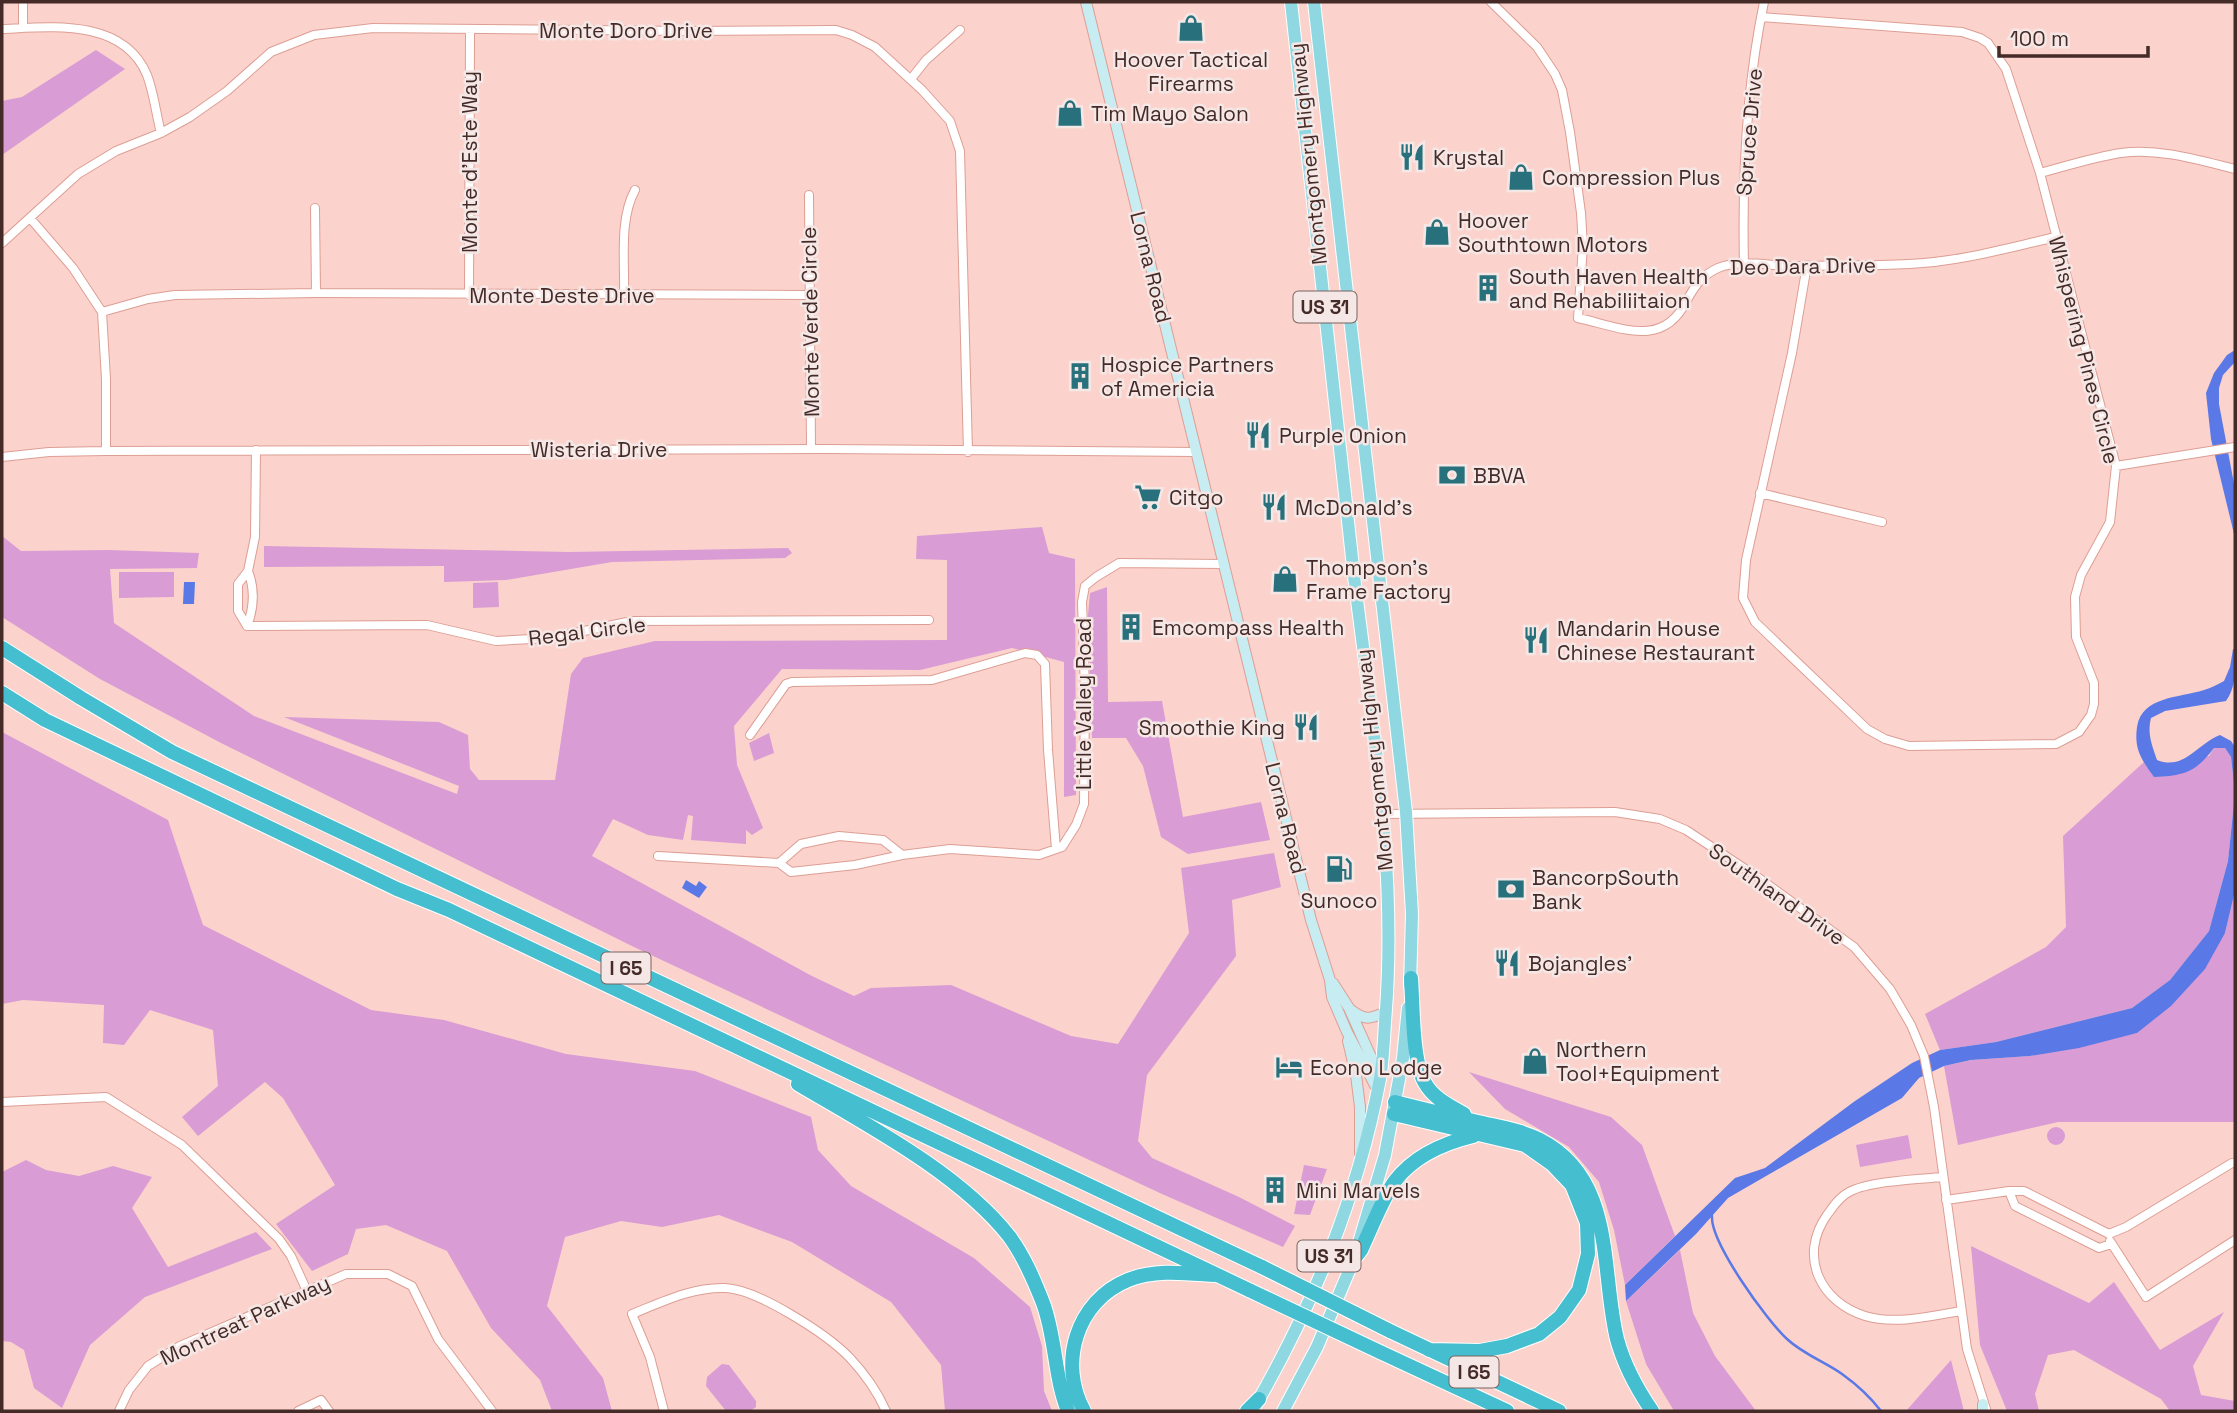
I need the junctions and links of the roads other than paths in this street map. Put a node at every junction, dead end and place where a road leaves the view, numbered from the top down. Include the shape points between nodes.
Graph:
1 (23, 2) edge
2 (1086, 2) edge
3 (1292, 2) edge
4 (1314, 2) edge
5 (1491, 2) edge
6 (1764, 2) edge
7 (1761, 17) junction
8 (23, 28) junction
9 (2, 29) edge
10 (470, 30) junction
11 (960, 30) dead end
12 (911, 79) junction
13 (161, 133) junction
14 (2235, 169) edge
15 (2040, 173) junction
16 (635, 190) dead end
17 (808, 195) dead end
18 (315, 208) dead end
19 (30, 218) junction
20 (2056, 237) junction
21 (2, 243) edge
22 (1744, 264) junction
23 (1807, 265) junction
24 (316, 293) junction
25 (624, 294) junction
26 (469, 295) junction
27 (809, 295) junction
28 (102, 312) junction
29 (2235, 447) edge
30 (811, 449) junction
31 (256, 450) junction
32 (106, 451) junction
33 (968, 452) junction
34 (1196, 452) junction
35 (2, 457) edge
36 (2116, 466) junction
37 (1760, 493) junction
38 (1882, 522) dead end
39 (1224, 564) junction
40 (248, 571) junction
41 (929, 620) dead end
42 (247, 626) junction
43 (2, 648) edge
44 (2, 693) edge
45 (750, 735) dead end
46 (1406, 813) junction
47 (1382, 814) junction
48 (1056, 849) junction
49 (902, 855) junction
50 (658, 856) dead end
51 (779, 863) junction
52 (1410, 978) junction
53 (1330, 980) junction
54 (1349, 1008) junction
55 (1386, 1012) junction
56 (1347, 1032) junction
57 (734, 1045) junction
58 (1379, 1083) junction
59 (2, 1102) edge
60 (1394, 1108) junction
61 (1478, 1128) junction
62 (2232, 1163) dead end
63 (1360, 1164) junction
64 (1943, 1177) junction
65 (2009, 1191) junction
66 (1947, 1200) junction
67 (2109, 1234) junction
68 (2235, 1240) edge
69 (2111, 1244) junction
70 (1354, 1259) junction
71 (1221, 1276) junction
72 (307, 1291) junction
73 (1961, 1311) junction
74 (1429, 1350) junction
75 (1253, 1407) edge
76 (1984, 1409) edge
77 (119, 1411) edge
78 (298, 1411) edge
79 (329, 1411) edge
80 (492, 1411) edge
81 (664, 1411) edge
82 (886, 1411) edge
83 (1068, 1411) edge
84 (1084, 1411) edge
85 (1283, 1411) edge
86 (1507, 1411) edge
87 (1559, 1411) edge
88 (1652, 1411) edge

1 - 8 street
2 - 34 street, Lorna Road
3 - 47 main road, Montgomery Highway / US 31
4 - 46 main road, Montgomery Highway / US 31
5 - 22 street, Deo Dara Drive via 1537,47 1562,90 1581,213 1578,318 1658,331 1672,323 1702,278 1720,267
6 - 7 street, Spruce Drive
7 - 15 street, Whispering Pines Circle via 1962,32 1980,38 1994,49 2006,69
7 - 22 street, Spruce Drive via 1746,131
8 - 9 street
8 - 13 street via 83,29 104,34 122,46 146,72
10 - 12 street, Monte Doro Drive via 836,30 875,47
10 - 13 street, Monte Doro Drive via 373,28 314,34 271,52 227,92
10 - 26 street, Monte d'Este Way
11 - 12 street
12 - 33 street, Monte Doro Drive via 950,121 960,151
13 - 19 street, Monte Doro Drive via 116,151 78,174
14 - 15 street via 2167,153 2137,152
15 - 20 street, Whispering Pines Circle
16 - 25 street via 626,215
17 - 27 street, Monte Verde Circle
18 - 24 street
19 - 21 street, Monte Doro Drive
19 - 28 street via 73,268
20 - 23 street, Deo Dara Drive via 1945,262
20 - 36 street, Whispering Pines Circle
22 - 23 street, Deo Dara Drive
23 - 37 street, Whispering Pines Circle
24 - 26 street, Monte Deste Drive
24 - 28 street, Monte Deste Drive via 175,295
25 - 26 street, Monte Deste Drive
25 - 27 street, Monte Deste Drive
27 - 30 street, Monte Verde Circle
28 - 32 street
29 - 36 street
30 - 31 street, Wisteria Drive
30 - 33 street, Wisteria Drive
31 - 32 street, Wisteria Drive
31 - 40 street via 255,537
32 - 35 street, Wisteria Drive
33 - 34 street, Wisteria Drive
34 - 39 street, Lorna Road
36 - 37 street, Whispering Pines Circle via 2110,522 2081,575 2075,597 2076,637 2094,683 2094,705 2079,732 2056,744 1909,746 1867,729 1755,622 1743,598
37 - 38 street
39 - 48 street, Little Valley Road via 1119,563 1084,586 1084,804 1076,825
39 - 53 street, Lorna Road via 1311,920
40 - 42 street via 253,610
40 - 42 street via 238,584 238,611
41 - 42 street, Regal Circle via 632,621 551,638 496,640 427,625
43 - 74 highway, I 65, bridge via 172,752
44 - 57 highway, I 65 via 70,733
45 - 48 street via 792,681 932,680 1025,653 1037,655 1045,664 1047,678
46 - 47 street, Southland Drive
46 - 52 main road, Montgomery Highway / US 31 via 1412,915
46 - 64 street, Southland Drive via 1615,812 1660,819 1686,830 1756,876 1853,947 1890,989 1924,1056
47 - 55 main road, Montgomery Highway / US 31 via 1389,922
48 - 49 street via 1040,855 950,849
49 - 51 street via 791,872
49 - 51 street via 883,840 839,836 801,844
50 - 51 street
52 - 60 main road, Montgomery Highway / US 31
52 - 61 highway via 1424,1083
53 - 54 street, Lorna Road
53 - 56 street, Lorna Road
54 - 55 street via 1361,1018
54 - 58 street, Lorna Road
55 - 58 main road, Montgomery Highway / US 31
56 - 58 street, Lorna Road
56 - 63 street via 1360,1107
57 - 71 highway, I 65
57 - 83 highway via 942,1174 1009,1237 1042,1301
58 - 60 main road
58 - 63 main road, Montgomery Highway / US 31
59 - 72 street via 106,1097 182,1145 279,1239
60 - 61 highway
60 - 70 main road, Montgomery Highway / US 31
61 - 70 highway via 1430,1151 1394,1182
61 - 74 highway via 1525,1145 1572,1185 1587,1223 1588,1254 1579,1290 1560,1317 1539,1334 1480,1351
61 - 88 highway via 1524,1132 1566,1157 1585,1183 1601,1227 1618,1342 1633,1381
62 - 67 street
63 - 75 main road, Montgomery Highway / US 31 via 1324,1270 1301,1322
64 - 66 street, Southland Drive
64 - 73 street via 1864,1186 1850,1192 1821,1223 1814,1262 1822,1284 1835,1299 1867,1317 1896,1320
65 - 66 street
65 - 67 street via 2024,1191
65 - 69 street via 2015,1206 2099,1248
66 - 73 street, Southland Drive
67 - 69 street
68 - 69 street via 2146,1297
70 - 85 main road, Montgomery Highway / US 31 via 1317,1347
71 - 84 highway via 1165,1272 1129,1279 1092,1307 1078,1331 1072,1362
71 - 86 highway, I 65, bridge
72 - 77 street, Montreat Parkway via 180,1346 148,1366
72 - 80 street, Montreat Parkway via 346,1274 388,1274 412,1286 438,1339
73 - 76 street, Southland Drive
74 - 87 highway, I 65
78 - 79 street via 321,1401
81 - 82 street via 650,1357 632,1314 710,1288 759,1297 827,1339 850,1358

